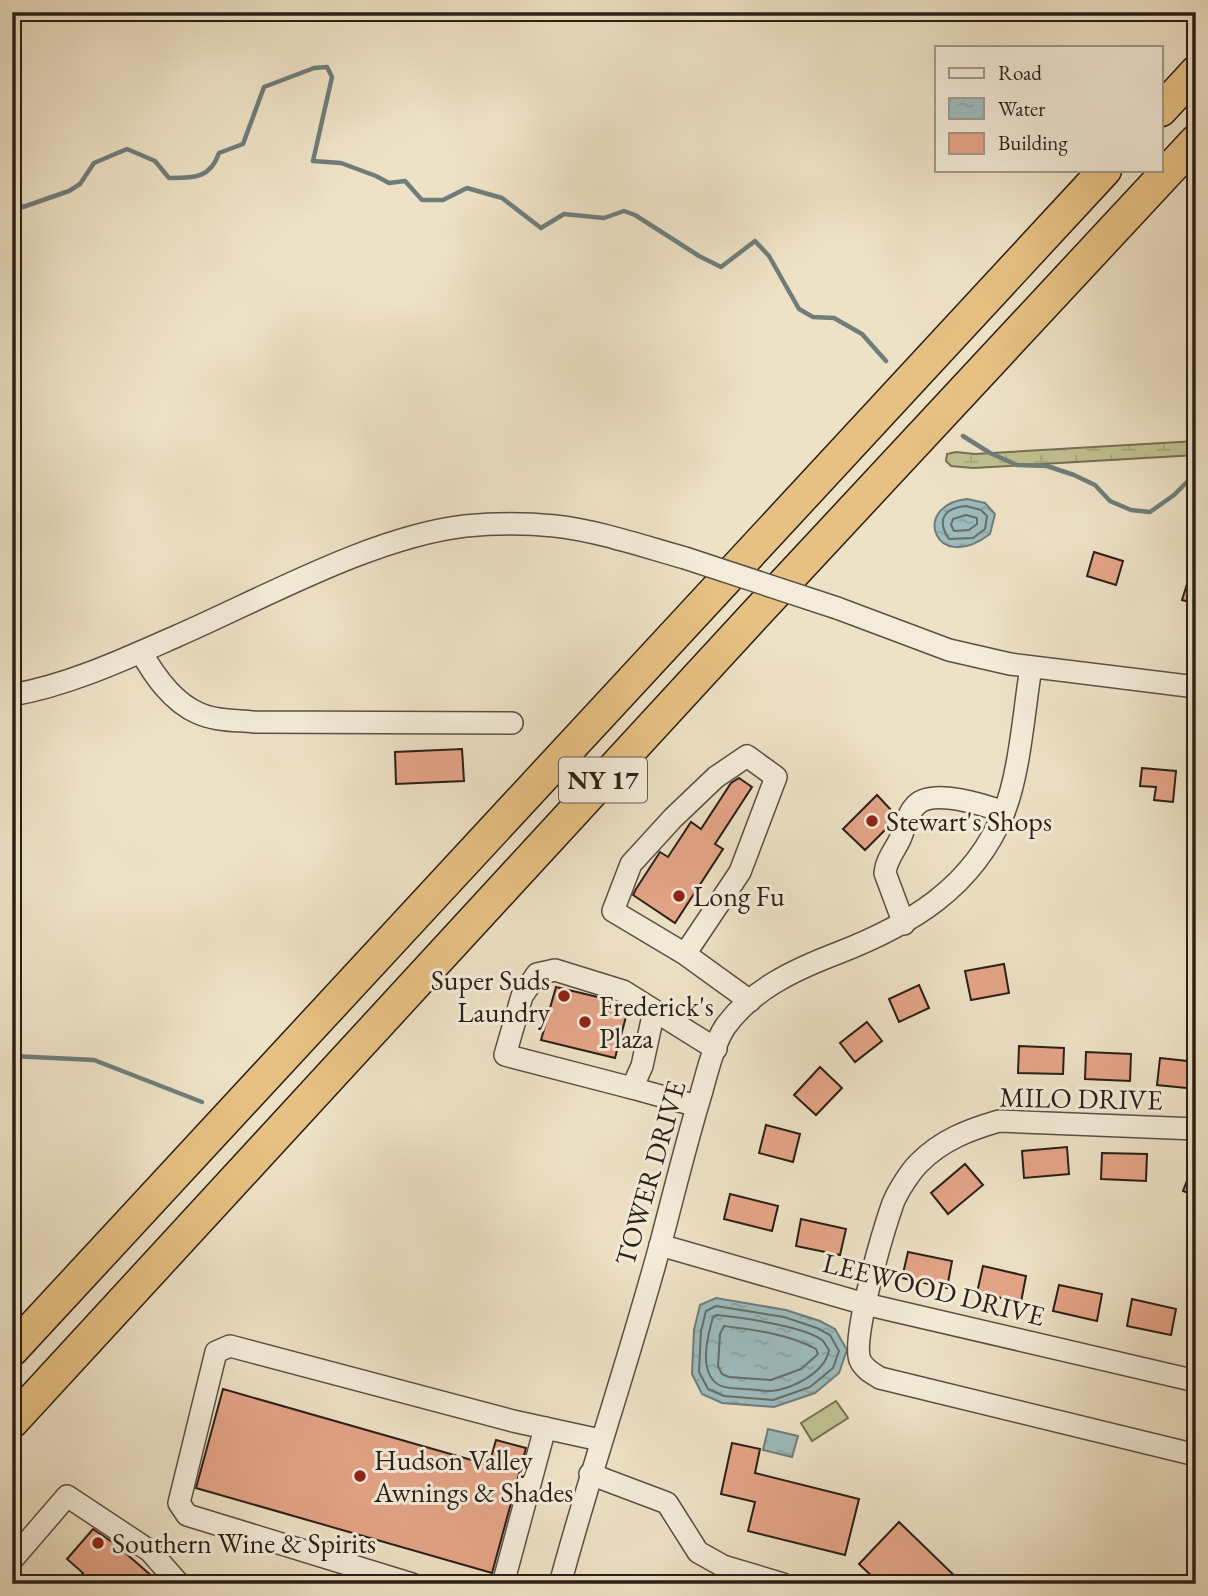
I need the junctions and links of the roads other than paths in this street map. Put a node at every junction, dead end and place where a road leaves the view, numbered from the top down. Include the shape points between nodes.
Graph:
1 (1196, 72) edge
2 (1162, 109) edge
3 (1196, 141) edge
4 (1103, 172) edge
5 (141, 652) junction
6 (1031, 667) junction
7 (1196, 687) edge
8 (12, 695) edge
9 (512, 723) dead end
10 (1004, 812) junction
11 (904, 923) junction
12 (685, 954) junction
13 (750, 1000) junction
14 (654, 1011) junction
15 (716, 1049) junction
16 (632, 1088) junction
17 (697, 1106) junction
18 (1196, 1129) edge
19 (660, 1245) junction
20 (865, 1304) junction
21 (12, 1350) edge
22 (1196, 1381) edge
23 (12, 1422) edge
24 (545, 1428) junction
25 (600, 1440) junction
26 (1196, 1455) edge
27 (590, 1474) junction
28 (12, 1560) edge
29 (179, 1584) edge
30 (412, 1584) edge
31 (503, 1584) edge
32 (560, 1584) edge
33 (783, 1584) edge

1 - 2 highway
3 - 23 highway, NY 17
4 - 21 highway, NY 17
5 - 6 street, bridge via 351,559 429,533 463,526 525,524 594,533 685,558 949,650
5 - 8 street
5 - 9 street via 156,677 183,704 214,718
6 - 7 street
6 - 10 street, TOWER DRIVE
10 - 11 street, TOWER DRIVE via 970,868 933,905
10 - 11 street via 944,798 923,799 914,807 884,873
11 - 13 street, TOWER DRIVE via 777,980
12 - 12 street via 740,872 776,777 747,756 716,777 631,864 613,911
12 - 13 street
13 - 15 street, TOWER DRIVE via 724,1029
14 - 15 street
14 - 16 street via 642,1066
14 - 16 street via 624,991 555,970 537,974 522,996 505,1055
15 - 17 street, TOWER DRIVE
16 - 17 street
17 - 19 street, TOWER DRIVE
18 - 20 street, MILO DRIVE via 999,1121 970,1129 917,1165 894,1201
19 - 20 street, LEEWOOD DRIVE
19 - 25 street, TOWER DRIVE
20 - 22 street, LEEWOOD DRIVE
20 - 26 street, MILO DRIVE via 857,1344 860,1359 880,1378
24 - 25 street
24 - 30 street via 230,1346 216,1352 179,1503 187,1515
24 - 31 street
25 - 27 street, TOWER DRIVE
27 - 32 street, TOWER DRIVE
27 - 33 street via 667,1503 698,1552 723,1566
28 - 29 street via 67,1496 150,1551

